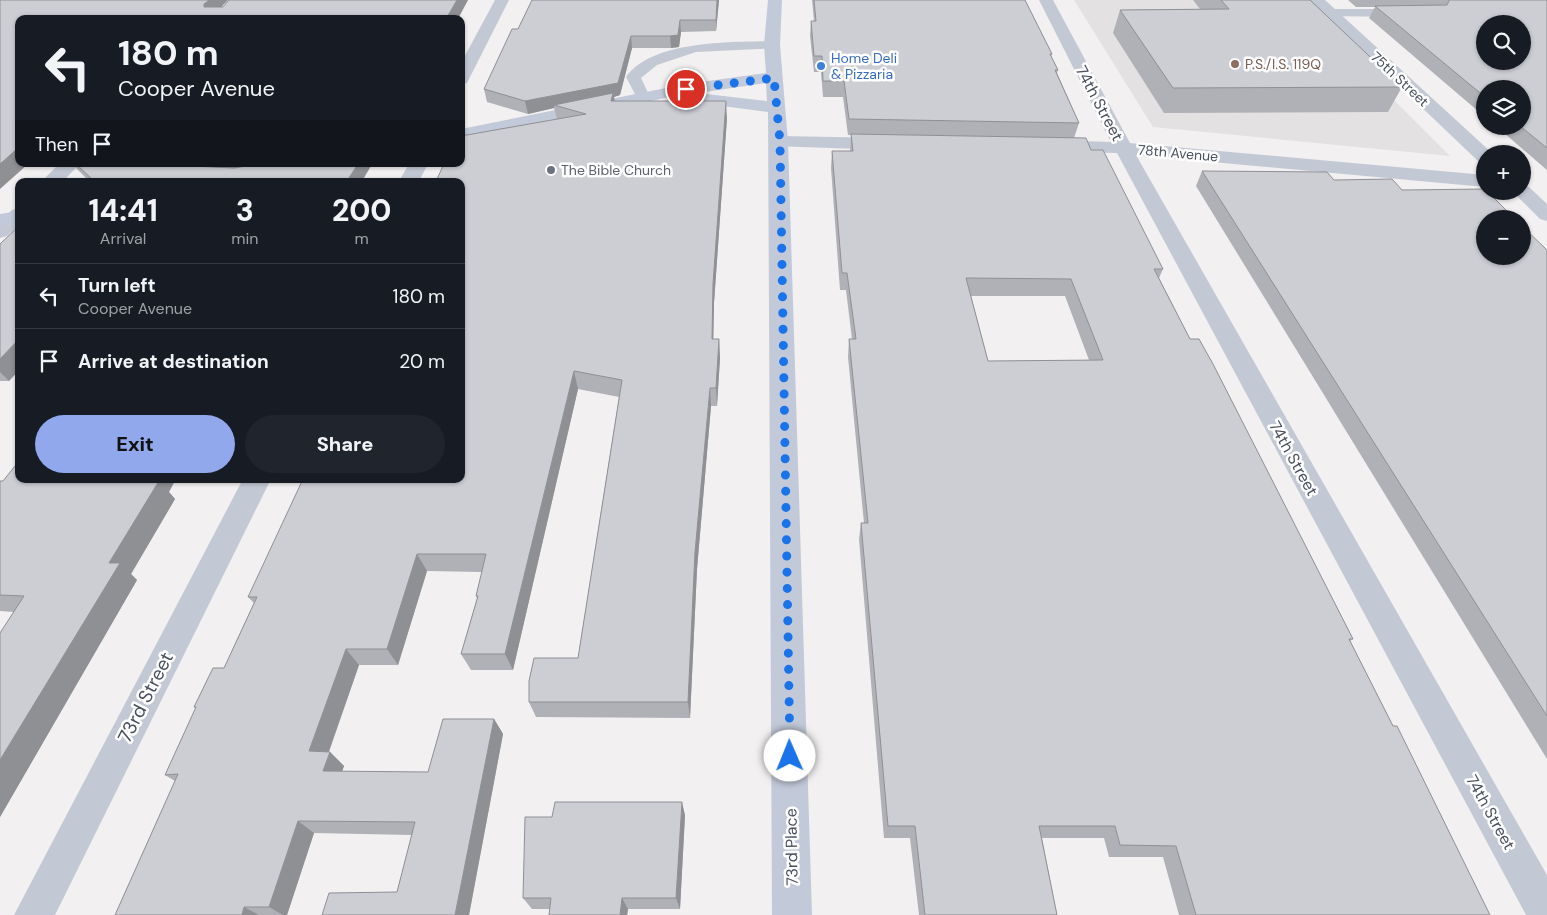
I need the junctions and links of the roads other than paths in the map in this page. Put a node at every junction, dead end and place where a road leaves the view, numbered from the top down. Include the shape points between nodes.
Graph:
1 (502, 0) edge
2 (775, 0) edge
3 (1046, 0) edge
4 (1316, 0) edge
5 (1329, 13) junction
6 (1416, 13) edge
7 (772, 44) junction
8 (465, 71) edge
9 (774, 78) junction
10 (664, 93) junction
11 (643, 97) junction
12 (777, 108) junction
13 (465, 133) edge
14 (780, 142) junction
15 (902, 144) edge
16 (1030, 146) edge
17 (1123, 148) junction
18 (1476, 149) edge
19 (67, 167) edge
20 (55, 178) edge
21 (1476, 180) edge
22 (1531, 186) edge
23 (1546, 187) edge
24 (1531, 200) edge
25 (1547, 215) edge
26 (255, 483) edge
27 (1547, 914) edge
28 (34, 915) edge
29 (792, 915) edge

1 - 8 street
2 - 7 street, 73rd Place
3 - 17 street, 74th Street
4 - 5 street, 75th Street
5 - 6 lane
5 - 18 street, 75th Street
7 - 9 street, 73rd Place
7 - 11 lane via 695,48 652,62 633,77
9 - 10 street
9 - 12 street, 73rd Place
10 - 11 street
10 - 12 street
11 - 13 street
12 - 14 street, 73rd Place
14 - 15 street
14 - 29 street, 73rd Place
16 - 17 street, 78th Avenue
17 - 21 street, 78th Avenue
17 - 27 street, 74th Street
19 - 20 street
22 - 23 street
24 - 25 street
26 - 28 street, 73rd Street

